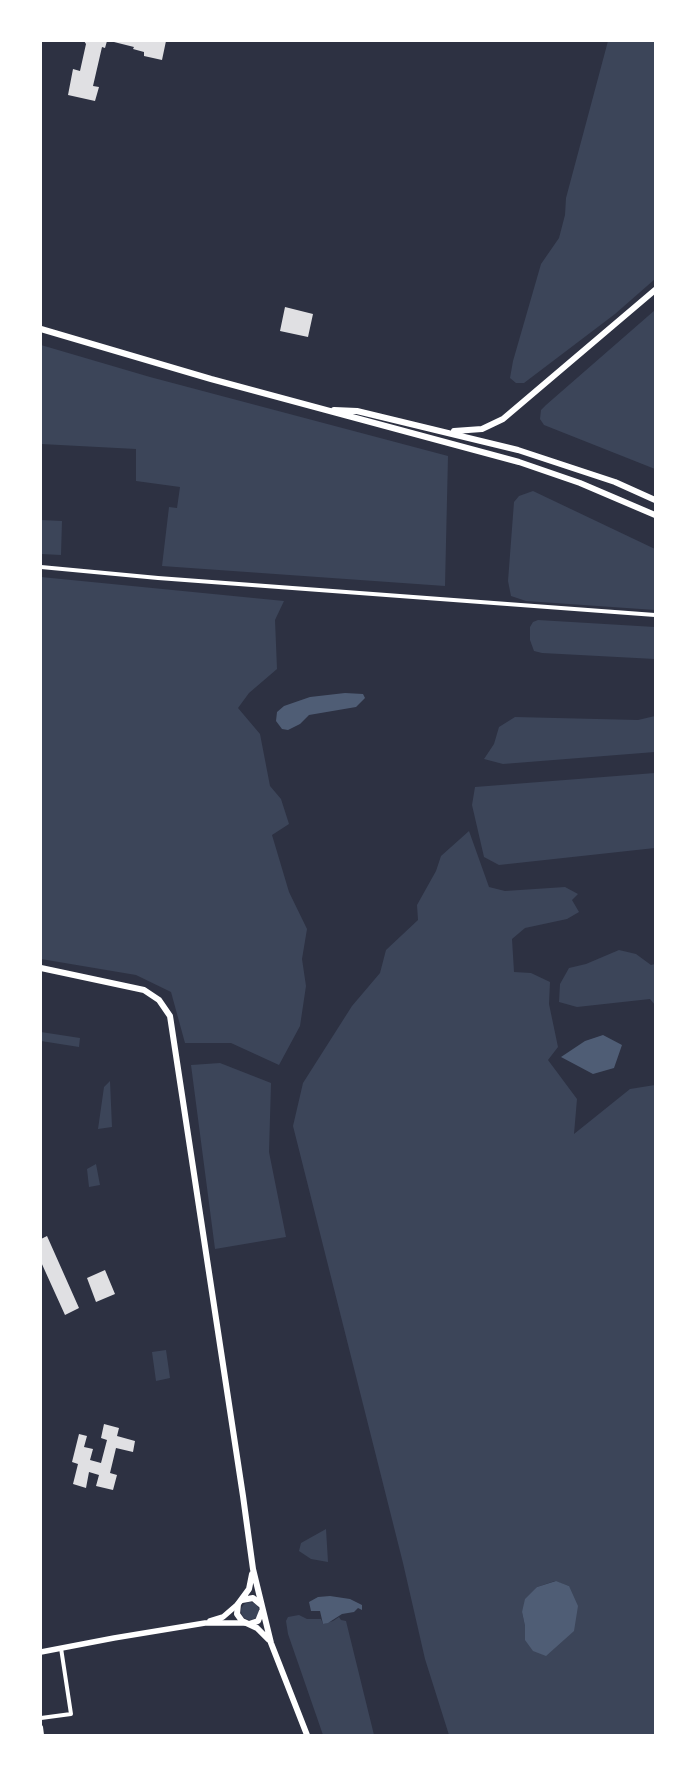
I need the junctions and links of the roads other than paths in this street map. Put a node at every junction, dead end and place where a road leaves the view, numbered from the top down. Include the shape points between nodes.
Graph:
1 (655, 290) edge
2 (41, 329) edge
3 (322, 409) junction
4 (423, 426) junction
5 (655, 500) edge
6 (655, 514) edge
7 (41, 567) edge
8 (655, 615) edge
9 (41, 968) edge
10 (253, 1569) junction
11 (240, 1603) junction
12 (262, 1607) junction
13 (205, 1623) junction
14 (247, 1623) junction
15 (271, 1643) junction
16 (61, 1648) junction
17 (41, 1652) edge
18 (41, 1718) edge
19 (41, 1727) edge
20 (42, 1735) edge
21 (307, 1735) edge

1 - 4 main road via 498,422 471,431
2 - 3 main road
3 - 4 main road via 357,411
3 - 6 main road via 519,462
4 - 5 main road via 543,458 615,482
7 - 8 street
9 - 10 main road via 134,987 152,994 170,1016
10 - 11 main road via 249,1590
10 - 12 main road
11 - 12 main road via 253,1598
11 - 13 street via 223,1616
11 - 14 main road via 237,1614
12 - 14 main road via 258,1621
12 - 15 main road
13 - 14 street
13 - 16 street
14 - 15 main road via 262,1631
15 - 21 main road
16 - 17 street
16 - 18 street via 71,1714
19 - 20 street

